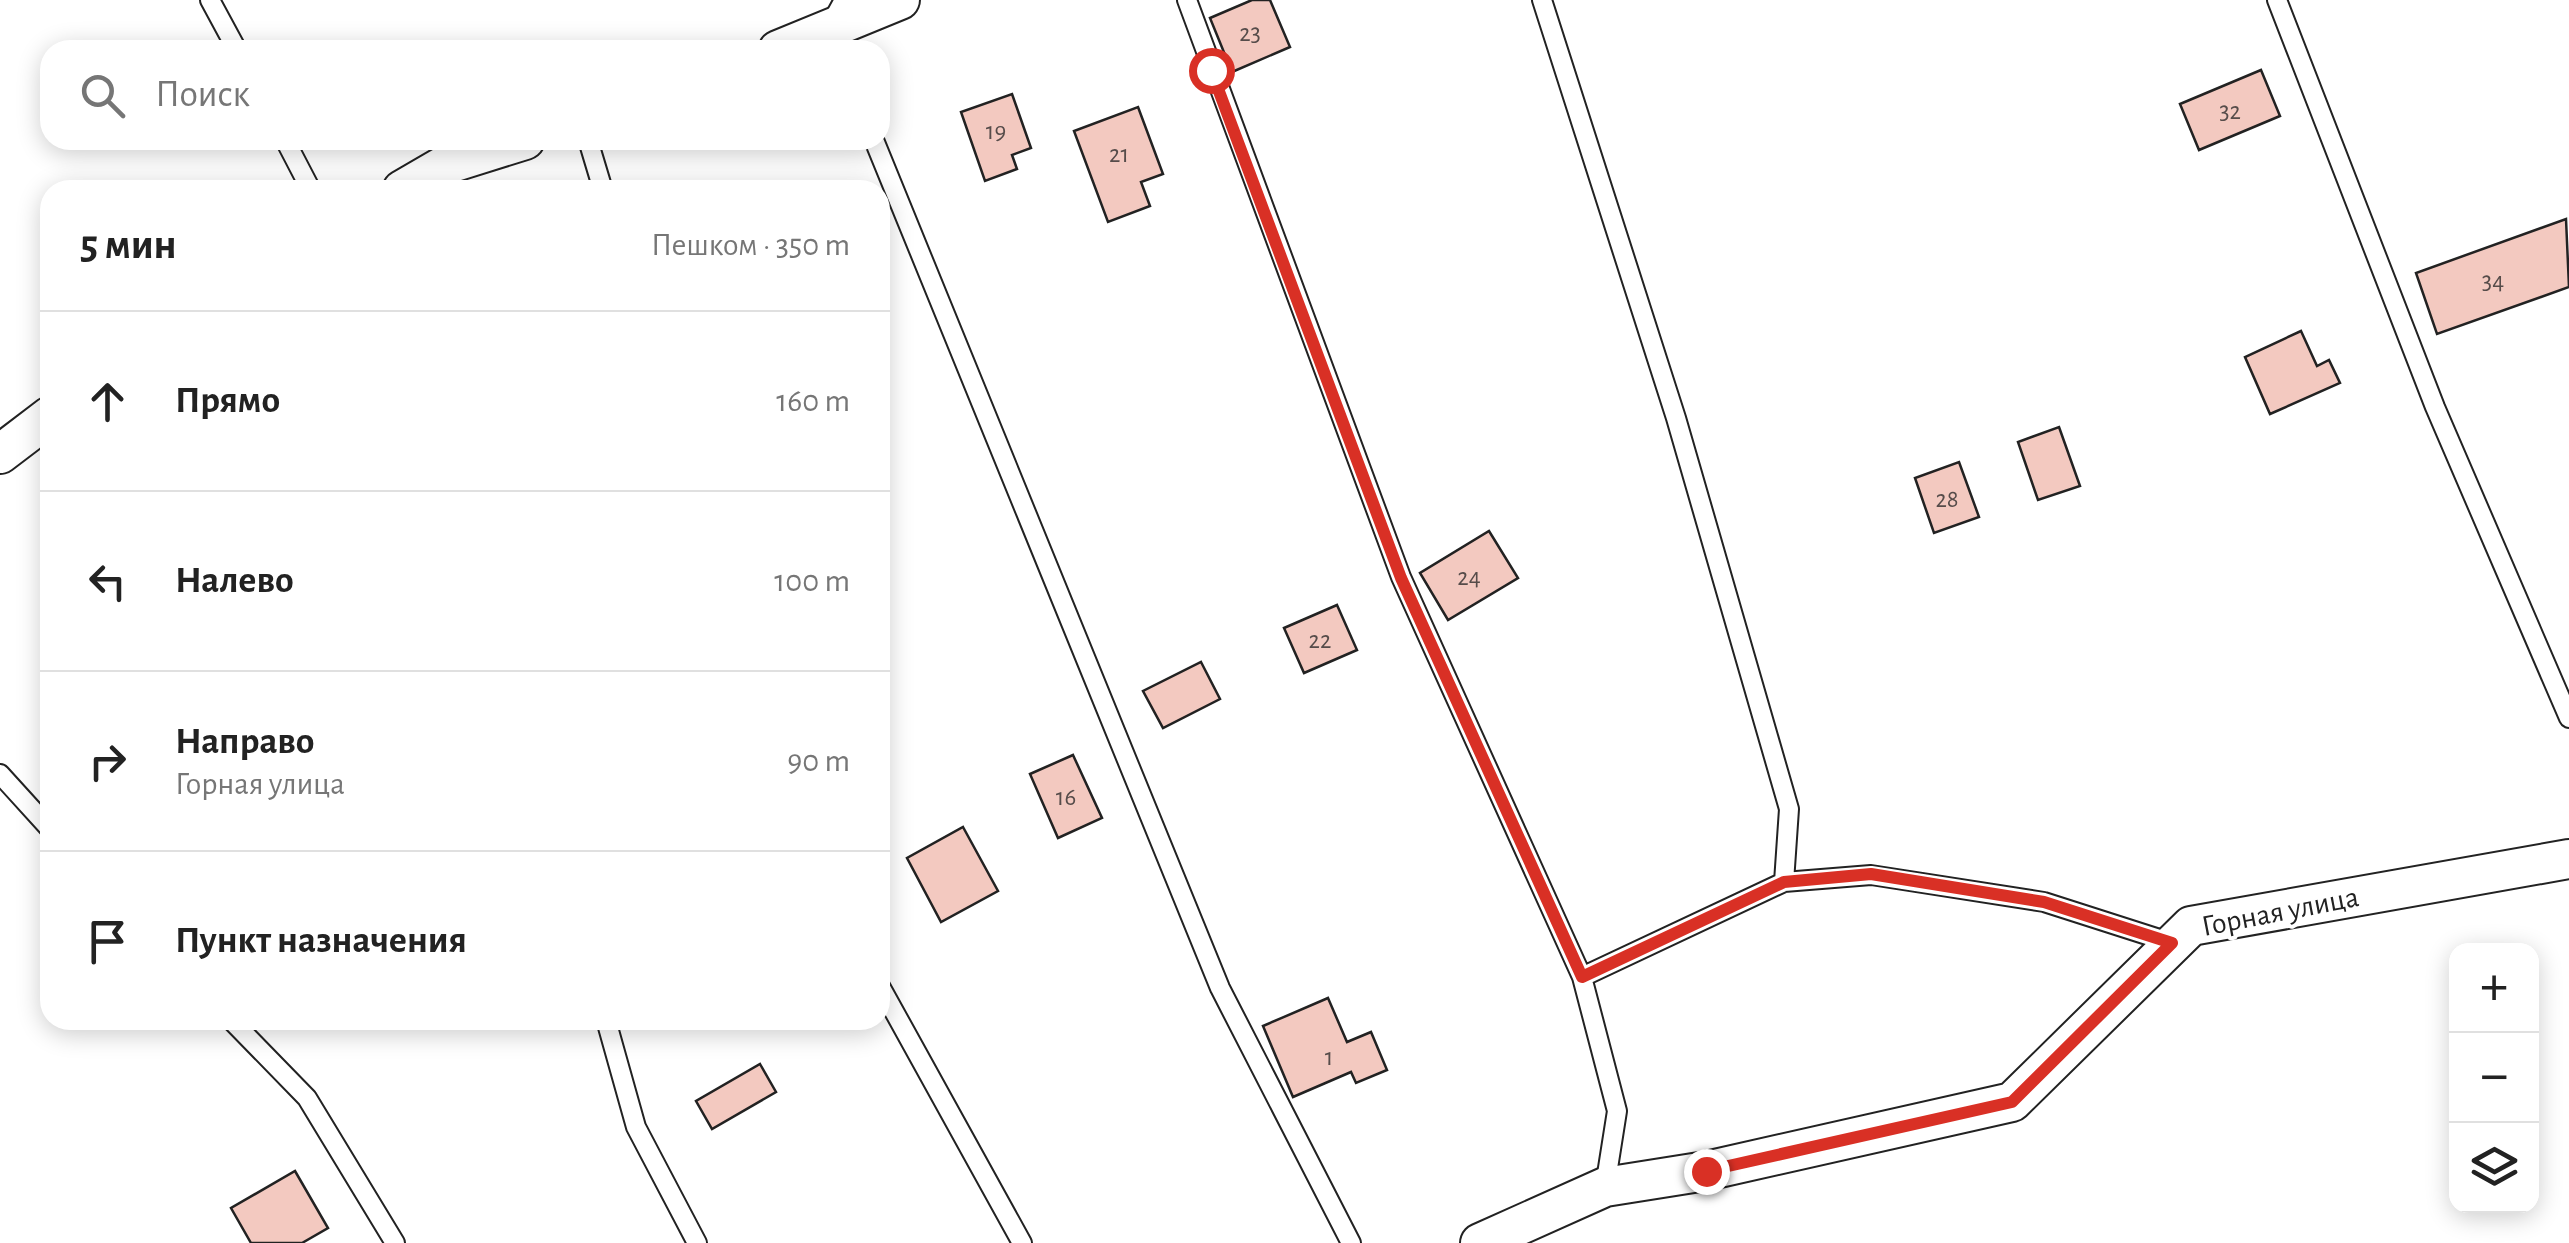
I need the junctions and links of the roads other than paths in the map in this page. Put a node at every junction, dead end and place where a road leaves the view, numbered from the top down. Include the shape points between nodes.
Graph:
1 (210, 0) edge
2 (900, 0) edge
3 (1188, 0) edge
4 (1542, 0) edge
5 (2277, 0) edge
6 (836, 26) edge
7 (232, 40) edge
8 (802, 40) edge
9 (290, 150) edge
10 (492, 150) edge
11 (591, 150) edge
12 (878, 150) edge
13 (306, 180) edge
14 (419, 180) edge
15 (599, 180) edge
16 (40, 424) edge
17 (0, 454) edge
18 (2569, 718) edge
19 (0, 774) edge
20 (40, 818) edge
21 (2569, 859) edge
22 (1784, 882) junction
23 (2172, 943) junction
24 (1582, 977) junction
25 (890, 1004) edge
26 (242, 1030) edge
27 (609, 1030) edge
28 (1605, 1187) junction
29 (395, 1243) edge
30 (698, 1243) edge
31 (1022, 1243) edge
32 (1352, 1243) edge
33 (1480, 1243) edge

1 - 7 lane
2 - 6 street
3 - 24 lane via 1401,578
4 - 22 lane via 1676,418 1790,809
5 - 18 lane via 2435,408
6 - 8 street
9 - 13 lane
10 - 14 street
11 - 15 lane
12 - 32 lane via 1220,988
16 - 17 street
19 - 20 lane
21 - 23 street, Горная улица via 2190,926
22 - 23 lane via 1871,874 2044,902
22 - 24 lane
23 - 28 street, Горная улица via 2012,1102
24 - 28 lane via 1617,1111
25 - 31 lane
26 - 29 lane via 308,1098
27 - 30 lane via 636,1127
28 - 33 street, Горная улица

